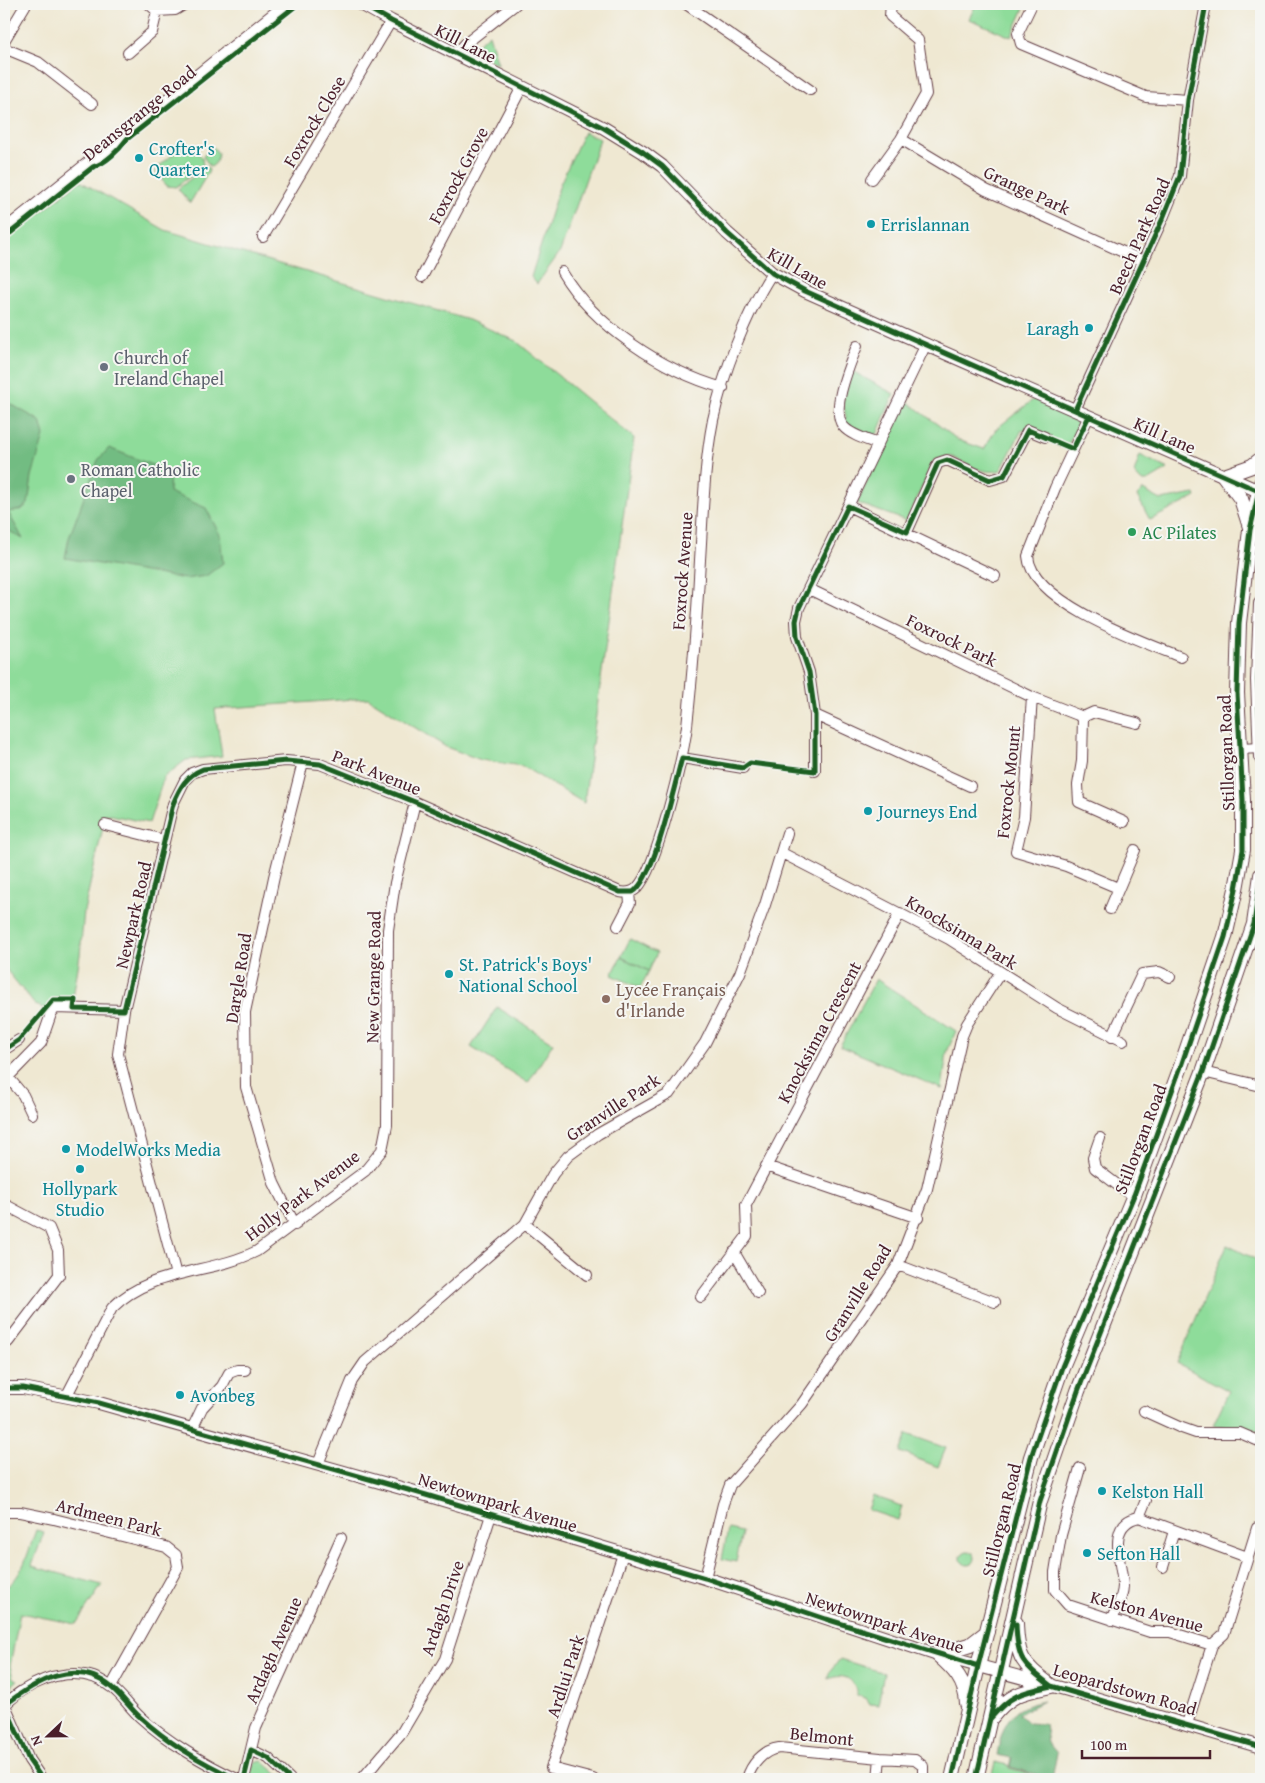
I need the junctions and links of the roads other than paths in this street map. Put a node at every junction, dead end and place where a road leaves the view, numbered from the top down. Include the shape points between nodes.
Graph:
1 (26, 4) edge
2 (149, 4) edge
3 (185, 4) edge
4 (287, 4) edge
5 (516, 4) edge
6 (891, 4) edge
7 (1032, 4) edge
8 (1206, 4) edge
9 (367, 6) edge
10 (693, 6) edge
11 (157, 11) junction
12 (391, 21) junction
13 (4, 41) edge
14 (4, 48) edge
15 (128, 53) dead end
16 (456, 54) junction
17 (522, 87) junction
18 (810, 90) dead end
19 (1188, 100) junction
20 (92, 104) dead end
21 (901, 138) junction
22 (872, 179) dead end
23 (4, 231) edge
24 (263, 237) dead end
25 (1143, 261) junction
26 (562, 272) dead end
27 (772, 273) junction
28 (422, 277) dead end
29 (926, 344) junction
30 (857, 346) dead end
31 (722, 388) junction
32 (1075, 410) junction
33 (1089, 416) junction
34 (1045, 437) dead end
35 (878, 444) junction
36 (1261, 459) edge
37 (1224, 476) junction
38 (1260, 489) edge
39 (848, 506) junction
40 (1250, 530) junction
41 (907, 532) junction
42 (995, 576) dead end
43 (809, 589) junction
44 (1261, 604) edge
45 (1181, 657) dead end
46 (1032, 697) junction
47 (815, 715) junction
48 (1083, 717) junction
49 (1137, 723) dead end
50 (1261, 748) edge
51 (1239, 749) junction
52 (1261, 756) edge
53 (682, 758) junction
54 (303, 762) junction
55 (743, 768) dead end
56 (815, 771) dead end
57 (185, 780) joint
58 (970, 786) dead end
59 (416, 802) junction
60 (1124, 822) dead end
61 (105, 825) dead end
62 (787, 833) dead end
63 (164, 840) junction
64 (1135, 850) dead end
65 (782, 853) junction
66 (1261, 875) edge
67 (1118, 888) junction
68 (629, 893) junction
69 (1110, 909) dead end
70 (900, 913) junction
71 (618, 926) dead end
72 (1000, 973) junction
73 (1170, 976) dead end
74 (124, 1010) junction
75 (1112, 1037) junction
76 (19, 1040) dead end
77 (1123, 1041) dead end
78 (4, 1049) edge
79 (1203, 1072) junction
80 (1261, 1086) edge
81 (388, 1096) joint
82 (32, 1114) dead end
83 (1100, 1138) dead end
84 (766, 1166) junction
85 (1134, 1195) junction
86 (4, 1204) edge
87 (918, 1218) junction
88 (525, 1224) junction
89 (295, 1225) junction
90 (734, 1252) junction
91 (898, 1265) junction
92 (176, 1275) junction
93 (587, 1275) dead end
94 (758, 1294) dead end
95 (701, 1297) dead end
96 (995, 1302) dead end
97 (8, 1342) dead end
98 (245, 1370) dead end
99 (4, 1388) edge
100 (67, 1395) junction
101 (1144, 1411) dead end
102 (192, 1429) junction
103 (1261, 1442) edge
104 (318, 1464) junction
105 (1080, 1468) dead end
106 (1146, 1500) dead end
107 (4, 1512) edge
108 (491, 1515) junction
109 (1139, 1517) junction
110 (1261, 1528) edge
111 (1174, 1531) junction
112 (341, 1538) dead end
113 (623, 1554) junction
114 (1247, 1557) junction
115 (1163, 1567) dead end
116 (705, 1578) junction
117 (1015, 1609) junction
118 (1112, 1620) junction
119 (987, 1632) junction
120 (1212, 1645) junction
121 (938, 1654) junction
122 (978, 1666) junction
123 (999, 1672) junction
124 (1051, 1686) junction
125 (111, 1687) junction
126 (4, 1705) edge
127 (967, 1714) junction
128 (989, 1721) junction
129 (1187, 1724) junction
130 (1261, 1747) edge
131 (251, 1750) junction
132 (880, 1758) junction
133 (42, 1779) edge
134 (237, 1779) edge
135 (244, 1779) edge
136 (290, 1779) edge
137 (362, 1779) edge
138 (593, 1779) edge
139 (747, 1779) edge
140 (878, 1779) edge
141 (923, 1779) edge
142 (952, 1779) edge
143 (976, 1779) edge

1 - 13 street
2 - 11 street
3 - 11 street via 175,10
4 - 23 main road, Deansgrange Road
5 - 16 street
6 - 21 street via 890,16 918,40 926,94
7 - 19 street via 1018,33 1021,44 1146,97
8 - 19 street, Beech Park Road
9 - 12 main road, Kill Lane
10 - 18 street
11 - 15 street via 152,32
12 - 16 main road, Kill Lane
12 - 24 street, Foxrock Close
14 - 20 street via 38,62
16 - 17 main road, Kill Lane
17 - 27 main road, Kill Lane via 604,128 662,166 727,233
17 - 28 street, Foxrock Grove
19 - 25 street, Beech Park Road via 1180,176
21 - 22 street
21 - 25 street, Grange Park via 986,190
25 - 32 street, Beech Park Road
26 - 31 street via 571,288 596,313 650,358
27 - 29 main road, Kill Lane via 805,291
27 - 31 street, Foxrock Avenue via 739,337
29 - 32 main road, Kill Lane
29 - 35 street
30 - 35 street via 843,379 840,415 843,426 852,433
31 - 53 street, Foxrock Avenue via 713,419 706,466
32 - 33 main road, Kill Lane
33 - 37 main road, Kill Lane
33 - 45 street via 1028,556 1029,566 1054,594 1086,615 1117,632
34 - 41 street via 1028,430 1004,476 990,480 947,460 938,463
35 - 39 street
36 - 37 highway via 1252,466
37 - 38 main road, Kill Lane
37 - 40 highway via 1241,499
38 - 40 highway, Stillorgan Road
39 - 41 street
39 - 43 street
40 - 51 highway, Stillorgan Road via 1239,623
41 - 42 street
43 - 46 street, Foxrock Park
43 - 47 street via 796,621 797,637 809,672
44 - 50 highway, Stillorgan Road via 1258,680
46 - 48 street, Foxrock Park
46 - 67 street, Foxrock Mount via 1024,816 1016,851 1066,866
47 - 56 street
47 - 58 street
48 - 49 street, Foxrock Park via 1094,712
48 - 60 street via 1079,802
50 - 51 street
50 - 52 highway, Stillorgan Road
51 - 85 highway, Stillorgan Road via 1243,850 1225,937
53 - 55 street
53 - 68 street, Foxrock Avenue via 651,862 639,887
54 - 57 street, Park Avenue via 203,769
54 - 59 street, Park Avenue via 352,775
54 - 89 street, Dargle Road via 245,1012 246,1087 274,1183
57 - 63 street, Newpark Road via 173,804
59 - 68 street, Park Avenue via 620,892
59 - 81 street, New Grange Road via 395,883 388,930
61 - 63 street, Newpark Road
62 - 65 street, Granville Park
63 - 74 street, Newpark Road
64 - 67 street
65 - 70 street, Knocksinna Park
65 - 88 street, Granville Park via 740,973 705,1043 669,1094 598,1134 568,1156 553,1174
66 - 79 highway, Stillorgan Road via 1254,924
67 - 69 street
68 - 71 street via 630,903
70 - 72 street, Knocksinna Park via 949,939
70 - 84 street, Knocksinna Crescent
72 - 75 street, Knocksinna Park
72 - 87 street, Granville Road via 962,1036
73 - 75 street via 1159,972 1142,974
74 - 82 street via 56,1008 41,1043 8,1077
74 - 92 street, Newpark Road via 118,1054
75 - 77 street, Knocksinna Park
76 - 78 street
79 - 80 street
79 - 117 highway, Stillorgan Road via 1059,1444 1040,1501
81 - 89 street, Holly Park Avenue via 388,1125 382,1150 366,1171
83 - 85 street via 1093,1158 1095,1168 1105,1173 1118,1187
84 - 87 street
84 - 90 street, Knocksinna Crescent via 746,1206 747,1236
85 - 119 highway, Stillorgan Road via 1062,1367 1031,1457
86 - 97 street via 49,1228 58,1250 59,1275
87 - 91 street, Granville Road
88 - 93 street
88 - 104 street, Granville Park via 365,1362 352,1381
89 - 92 street, Holly Park Avenue via 238,1260
90 - 94 street
90 - 95 street
91 - 96 street
91 - 116 street, Granville Road via 802,1404 730,1485
92 - 100 street, Holly Park Avenue via 132,1290 112,1308
98 - 102 street via 229,1373 202,1408
99 - 100 main road, Newtownpark Avenue
100 - 102 main road, Newtownpark Avenue
101 - 103 street via 1196,1433 1240,1433
102 - 104 main road, Newtownpark Avenue
104 - 108 main road, Newtownpark Avenue
105 - 118 street, Kelston Avenue via 1061,1535 1055,1590 1068,1605
106 - 109 street
107 - 125 street, Ardmeen Park via 54,1519 166,1547 176,1555 178,1567
108 - 113 main road, Newtownpark Avenue
108 - 137 street, Ardagh Drive via 445,1659 402,1732
109 - 111 street
109 - 118 street via 1122,1525 1119,1533 1117,1550 1123,1588
110 - 114 street via 1257,1528
111 - 114 street
111 - 115 street
112 - 131 street, Ardagh Avenue via 256,1728
113 - 116 main road, Newtownpark Avenue
113 - 138 street, Ardlui Park via 551,1768
114 - 120 street via 1224,1634
116 - 121 main road, Newtownpark Avenue
117 - 123 highway, Stillorgan Road
117 - 124 highway via 1017,1649 1025,1664
118 - 120 street, Kelston Avenue
119 - 121 highway via 970,1645
119 - 122 highway, Stillorgan Road
120 - 129 street
121 - 122 main road, Newtownpark Avenue
121 - 127 highway via 962,1680
122 - 123 main road, Leopardstown Road
122 - 127 highway, Stillorgan Road
123 - 124 main road, Leopardstown Road
123 - 128 highway, Stillorgan Road
124 - 128 highway via 1016,1694 1002,1704
124 - 129 main road, Leopardstown Road
125 - 126 street via 94,1677 79,1674 56,1676 39,1681
125 - 134 street via 141,1718 206,1764
126 - 133 street via 29,1760
127 - 142 highway, Stillorgan Road
128 - 143 highway, Stillorgan Road
129 - 130 main road, Leopardstown Road
131 - 135 street, Ardagh Avenue
131 - 136 street via 268,1758
132 - 139 street, Belmont via 772,1749 752,1765
132 - 140 street
132 - 141 street, Belmont via 915,1760 923,1766

